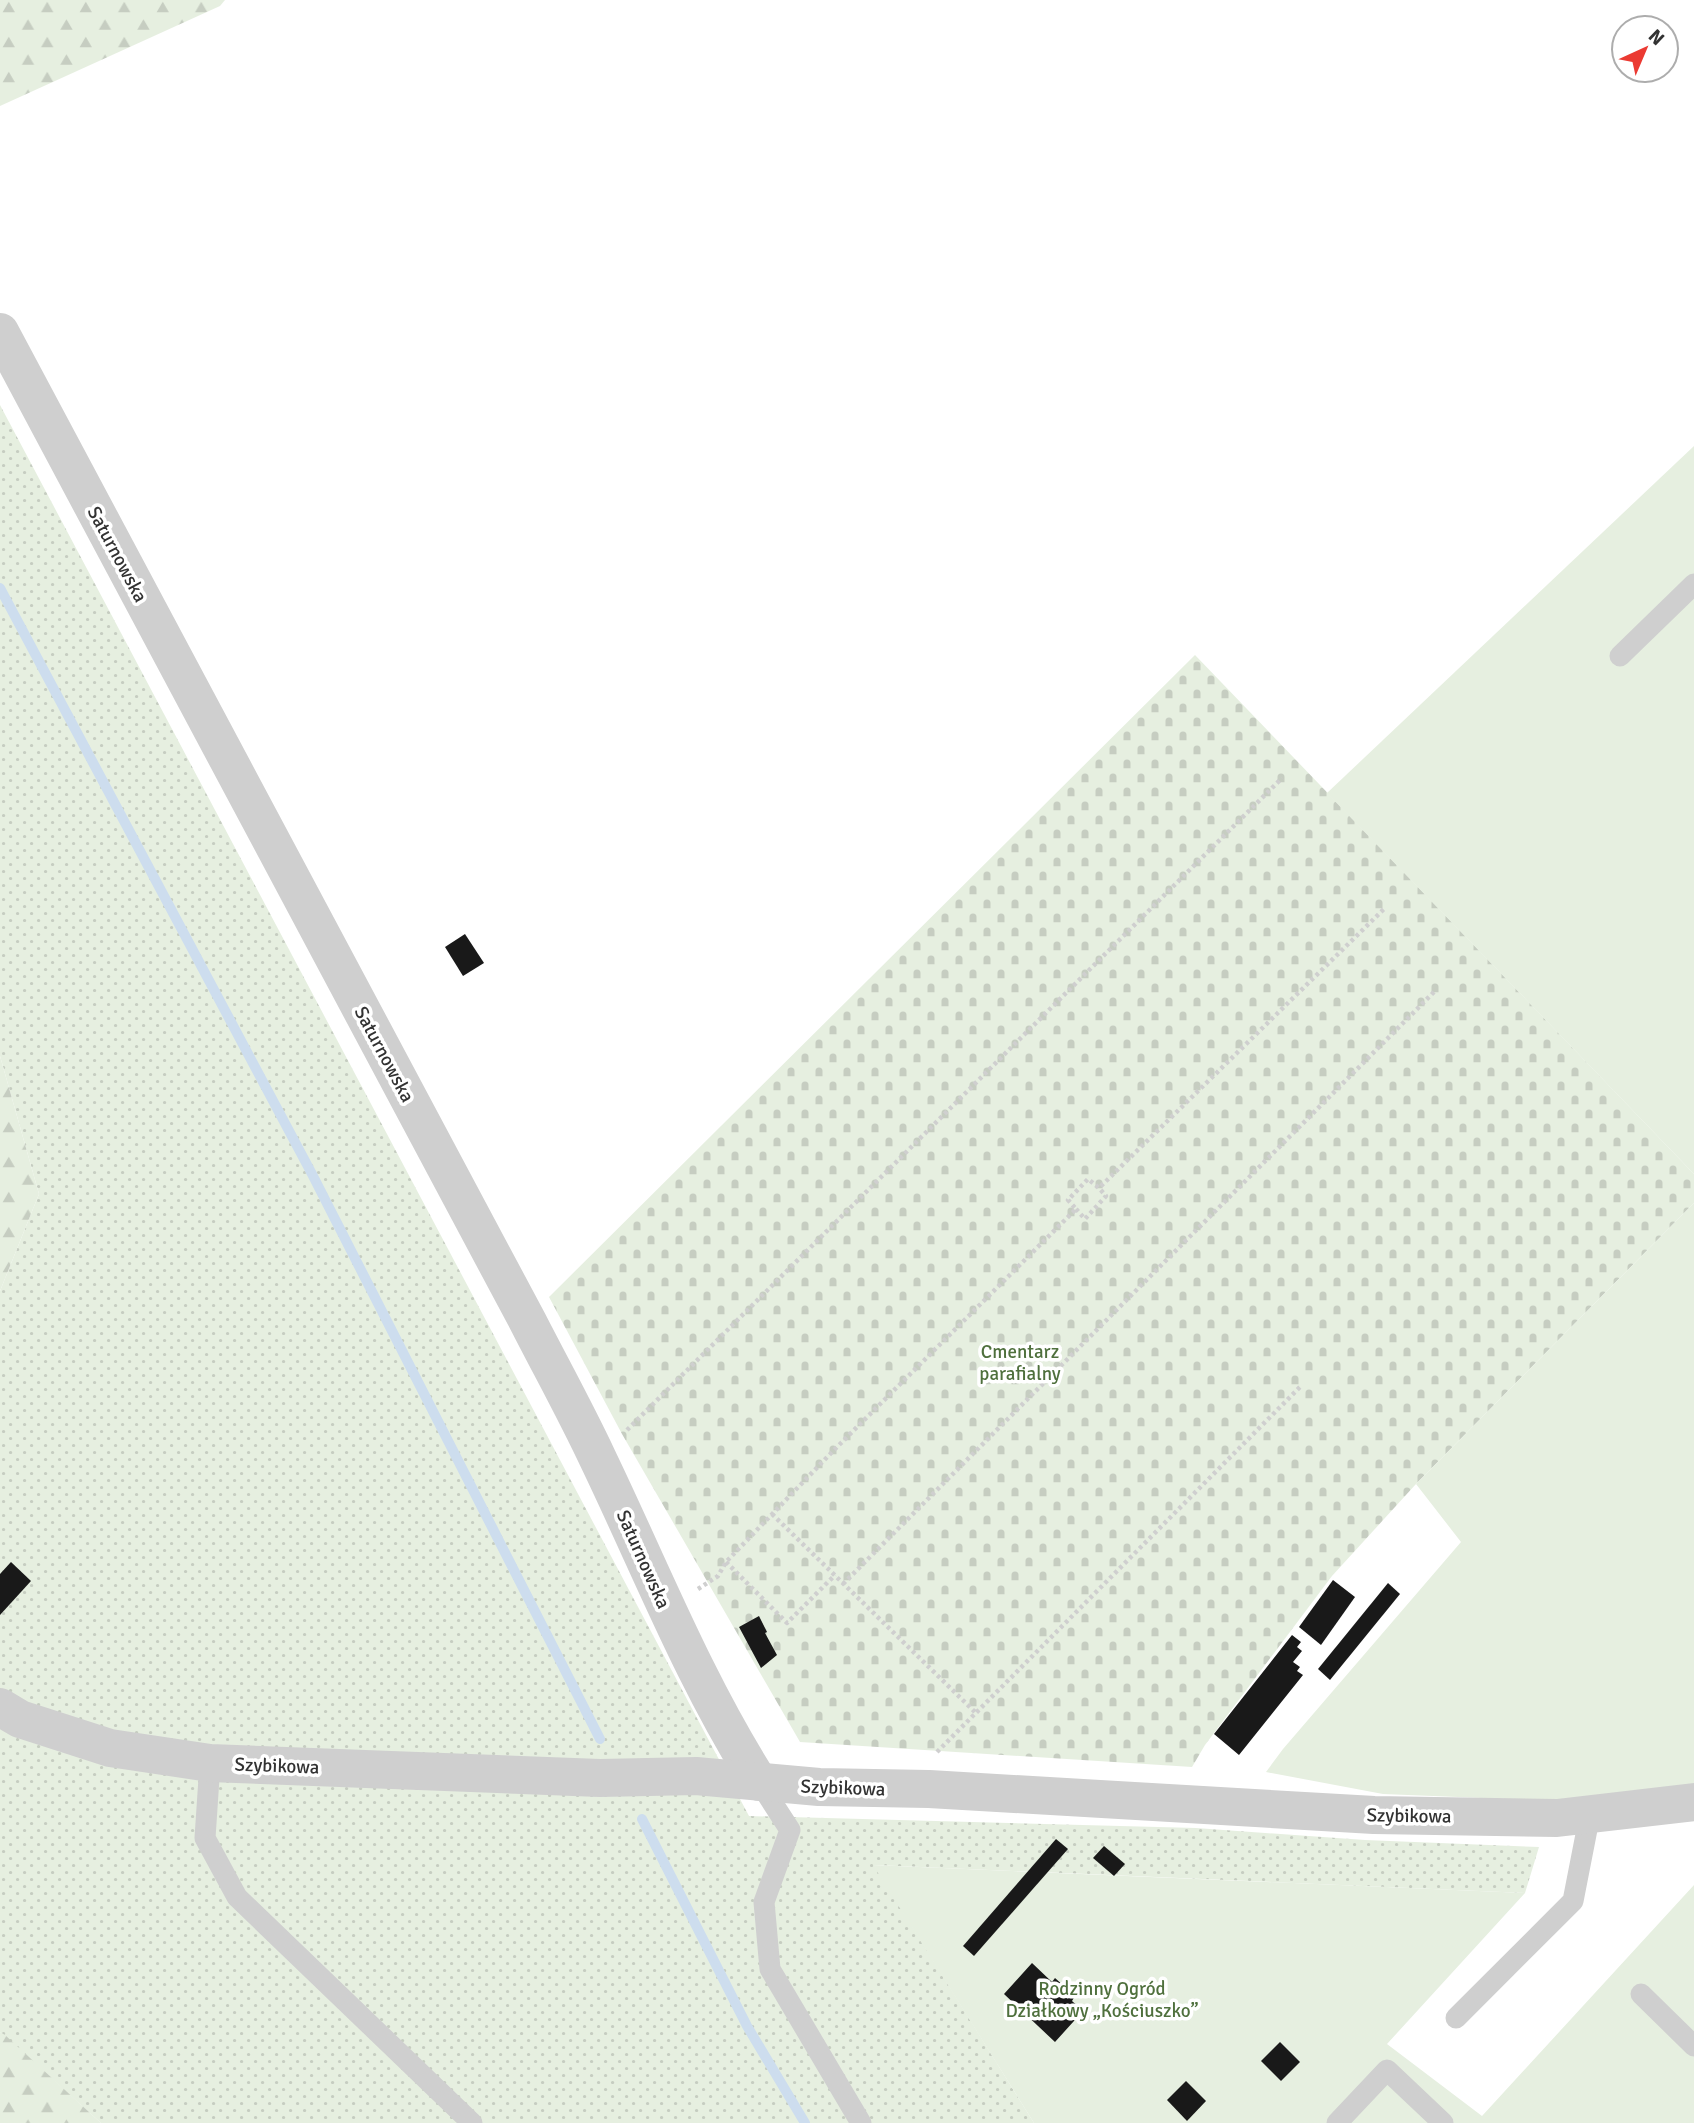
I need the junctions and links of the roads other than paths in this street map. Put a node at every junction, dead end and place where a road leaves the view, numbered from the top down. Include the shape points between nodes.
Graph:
1 (0, 332) edge
2 (1694, 584) edge
3 (1620, 656) dead end
4 (0, 1707) edge
5 (210, 1763) junction
6 (759, 1782) junction
7 (1694, 1801) edge
8 (1590, 1814) junction
9 (1641, 1994) dead end
10 (1456, 2018) dead end
11 (1694, 2046) edge
12 (472, 2123) edge
13 (861, 2123) edge
14 (1337, 2123) edge
15 (1444, 2123) edge

1 - 6 street, Saturnowska via 528,1322 598,1457 666,1608 735,1745
2 - 3 lane
4 - 5 street, Szybikowa via 20,1719 110,1748
5 - 6 street, Szybikowa via 600,1778 696,1776
5 - 12 lane via 205,1838 237,1897
6 - 8 street, Szybikowa via 1374,1815 1557,1818
6 - 13 lane via 790,1830 764,1902 770,1969
7 - 8 street, Szybikowa
8 - 10 lane via 1573,1900
9 - 11 lane
14 - 15 lane via 1387,2070

